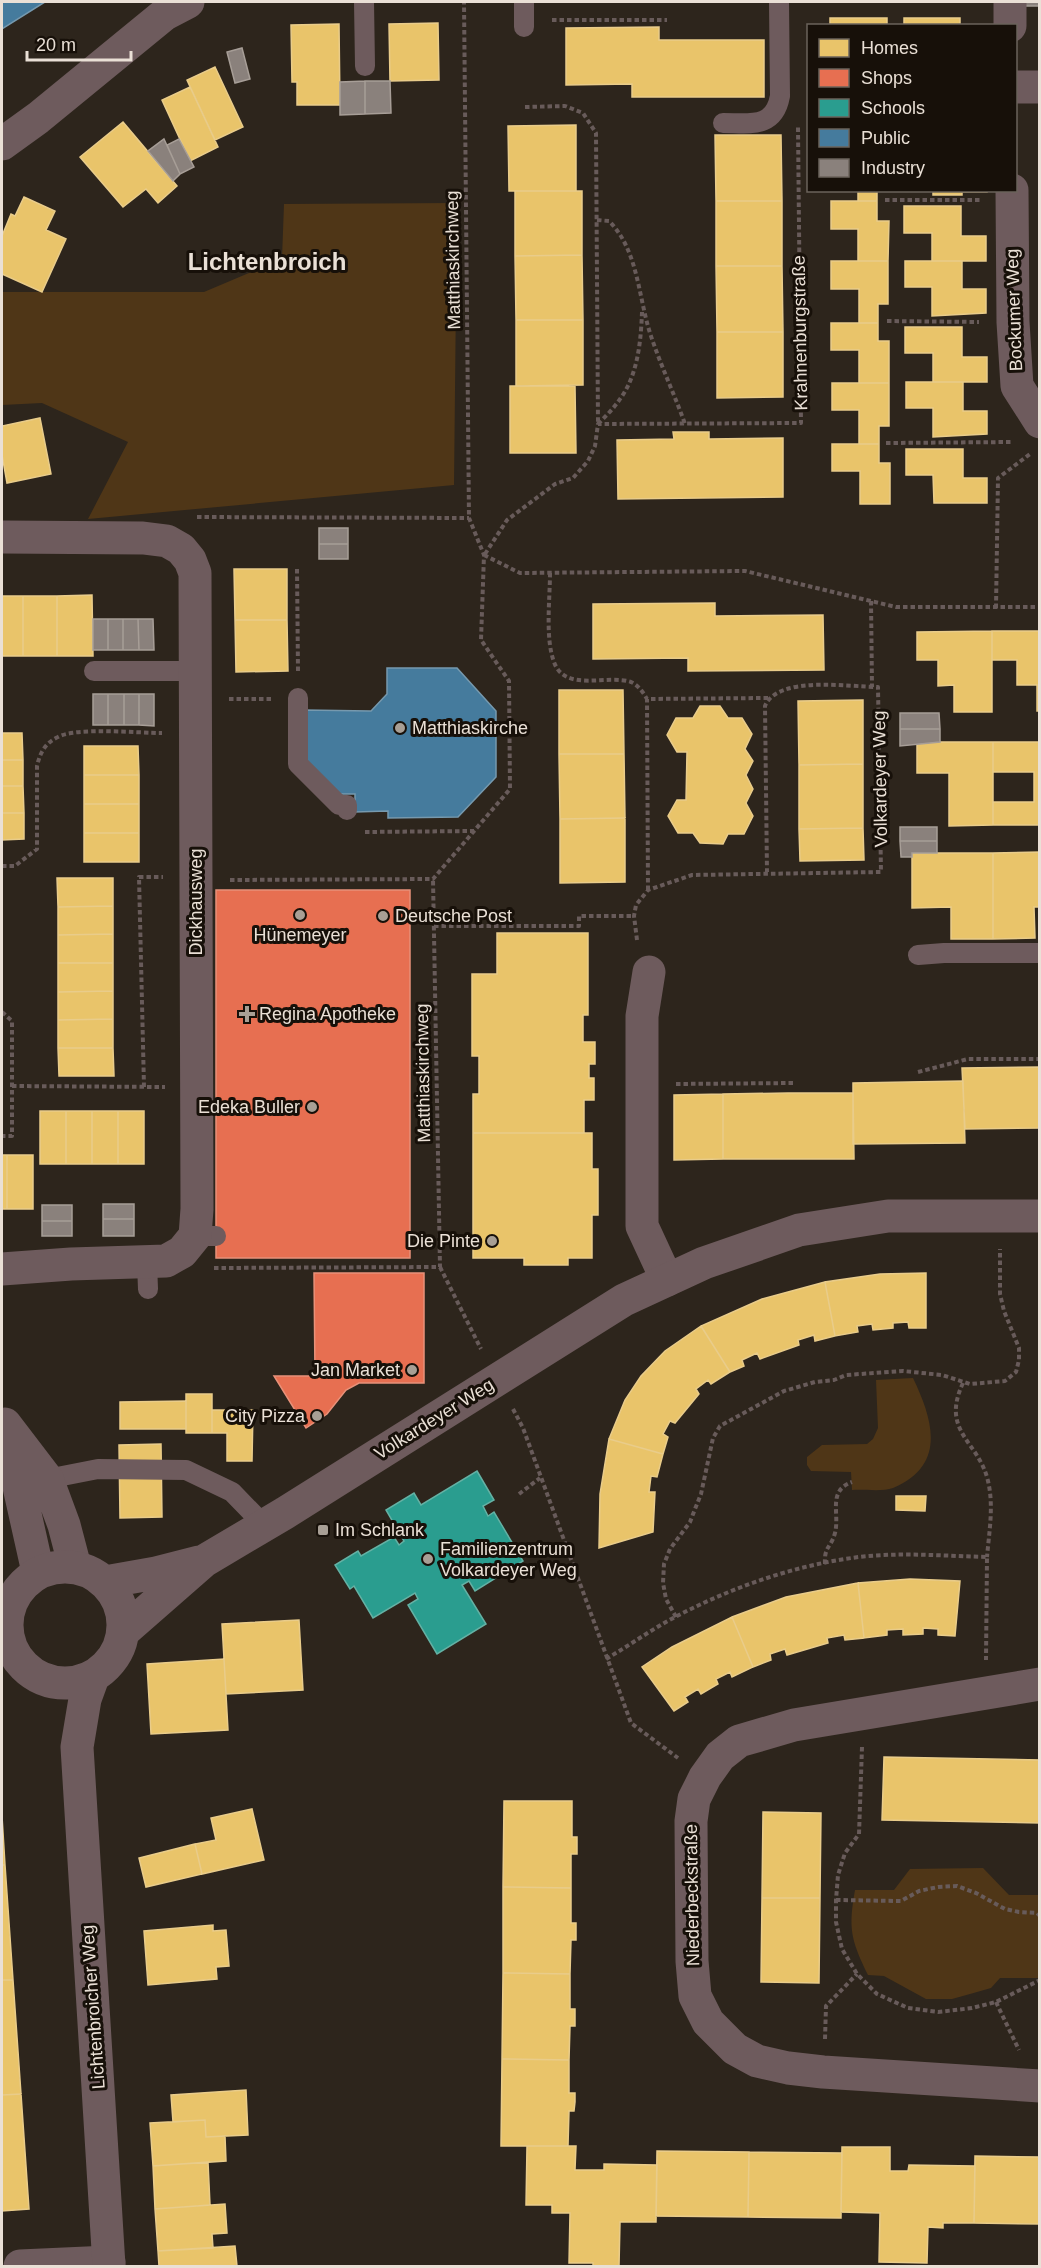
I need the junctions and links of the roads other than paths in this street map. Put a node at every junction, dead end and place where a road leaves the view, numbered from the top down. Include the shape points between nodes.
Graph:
1 (188, 2) edge
2 (364, 2) edge
3 (779, 2) edge
4 (1010, 2) edge
5 (1010, 24) edge
6 (365, 66) dead end
7 (1017, 87) edge
8 (1040, 87) edge
9 (723, 123) dead end
10 (2, 144) edge
11 (1012, 195) edge
12 (1028, 432) edge
13 (2, 537) edge
14 (94, 671) dead end
15 (195, 685) junction
16 (298, 698) road end
17 (346, 810) road end
18 (1040, 952) edge
19 (918, 956) dead end
20 (649, 972) road end
21 (1040, 1216) edge
22 (2, 1269) edge
23 (667, 1280) junction
24 (3, 1420) edge
25 (47, 1479) junction
26 (264, 1525) junction
27 (204, 1561) junction
28 (75, 1567) junction
29 (38, 1572) junction
30 (105, 1582) junction
31 (4, 1619) edge
32 (124, 1631) junction
33 (10, 1663) edge
34 (93, 1677) junction
35 (47, 1681) junction
36 (1040, 1684) edge
37 (77, 1747) junction
38 (1038, 2086) edge
39 (109, 2264) edge
40 (20, 2266) edge

1 - 10 street via 165,14
2 - 6 lane
3 - 9 lane via 778,108 771,118 759,123
4 - 5 street
7 - 8 street
11 - 12 street, Bockumer Weg via 1017,386
13 - 15 street, Dickhausweg via 143,538 167,541 181,549 195,573
14 - 15 lane
15 - 22 street, Dickhausweg via 195,733 181,879 196,1088 197,1241 147,1276 71,1264
16 - 17 lane via 298,764 339,805 347,805
18 - 19 lane
20 - 23 street via 642,1016 642,1226
21 - 23 street, Volkardeyer Weg via 888,1216 799,1230
23 - 26 street, Volkardeyer Weg via 624,1300
24 - 25 street
24 - 29 street
25 - 26 lane via 98,1469 186,1470 232,1491
25 - 28 street
26 - 27 street, Volkardeyer Weg
27 - 30 street, Volkardeyer Weg
27 - 32 street, Volkardeyer Weg
28 - 29 street
28 - 30 street
29 - 31 street via 17,1590
30 - 32 street via 120,1604
31 - 33 street
32 - 34 street, Volkardeyer Weg via 117,1654
33 - 35 street
34 - 35 street via 70,1684
34 - 37 street, Lichtenbroicher Weg
35 - 37 street, Lichtenbroicher Weg
36 - 38 street, Niederbeckstraße via 794,1725 740,1741 720,1756 705,1777 694,1799 691,1821 695,1996 708,2022 735,2049 758,2061 788,2068
37 - 39 street, Lichtenbroicher Weg
39 - 40 street

